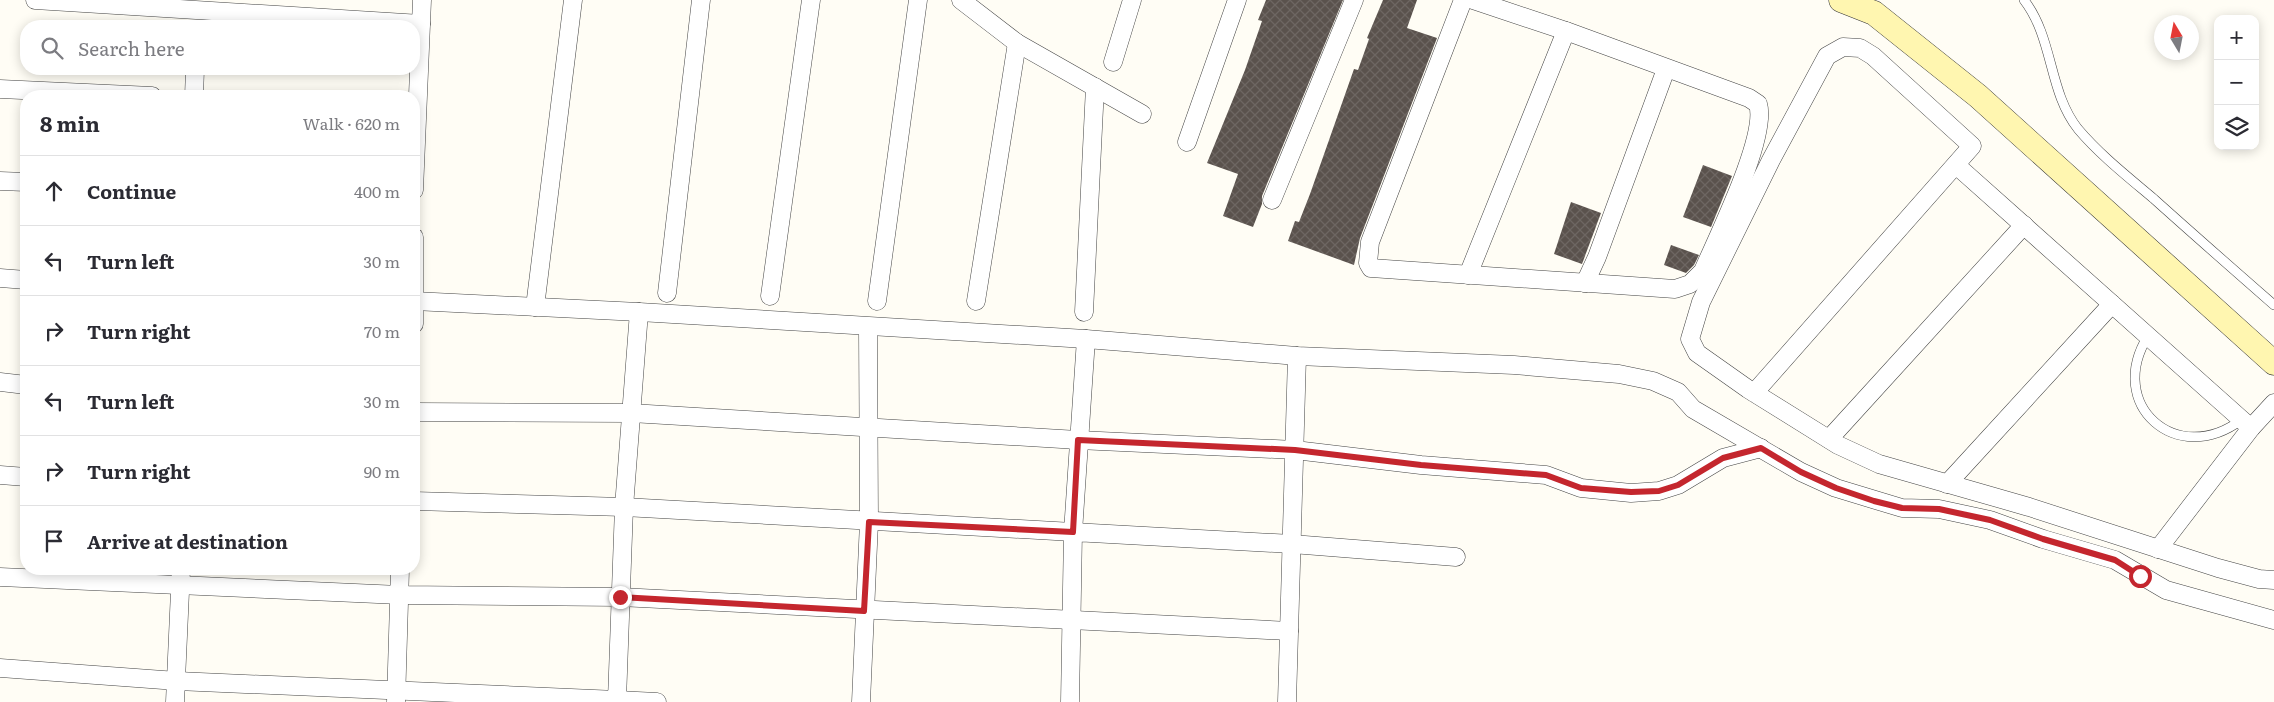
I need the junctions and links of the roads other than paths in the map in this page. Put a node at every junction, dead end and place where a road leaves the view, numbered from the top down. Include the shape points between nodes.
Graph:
1 (35, 0) edge
2 (422, 0) edge
3 (573, 0) edge
4 (700, 0) edge
5 (811, 0) edge
6 (918, 0) edge
7 (962, 0) edge
8 (1132, 0) edge
9 (1238, 0) edge
10 (1354, 0) edge
11 (1463, 0) edge
12 (1473, 0) edge
13 (1841, 0) edge
14 (2024, 0) edge
15 (198, 12) edge
16 (347, 20) edge
17 (422, 24) joint
18 (1566, 31) junction
19 (1017, 43) junction
20 (420, 53) edge
21 (1113, 62) dead end
22 (1666, 69) junction
23 (195, 75) edge
24 (418, 75) edge
25 (1095, 87) junction
26 (0, 89) edge
27 (22, 90) edge
28 (194, 90) edge
29 (417, 90) edge
30 (1142, 114) dead end
31 (1187, 142) dead end
32 (1956, 165) junction
33 (0, 181) edge
34 (20, 182) edge
35 (1272, 200) dead end
36 (2024, 225) junction
37 (1468, 275) junction
38 (0, 278) edge
39 (20, 280) edge
40 (1585, 283) junction
41 (666, 293) dead end
42 (770, 296) dead end
43 (976, 300) dead end
44 (420, 301) edge
45 (877, 301) dead end
46 (2112, 304) junction
47 (2274, 305) edge
48 (535, 308) junction
49 (639, 312) junction
50 (1084, 312) dead end
51 (868, 327) junction
52 (2148, 336) junction
53 (1086, 339) junction
54 (1297, 356) junction
55 (2274, 364) edge
56 (0, 382) edge
57 (20, 384) edge
58 (1754, 393) junction
59 (420, 412) edge
60 (2271, 412) edge
61 (631, 413) junction
62 (2246, 424) junction
63 (867, 427) junction
64 (1829, 439) junction
65 (1078, 440) junction
66 (1761, 448) junction
67 (1295, 450) junction
68 (0, 475) edge
69 (20, 477) edge
70 (1947, 484) junction
71 (420, 502) edge
72 (624, 507) junction
73 (869, 522) junction
74 (1073, 532) junction
75 (1292, 544) junction
76 (2158, 549) junction
77 (1456, 557) dead end
78 (400, 575) edge
79 (0, 577) edge
80 (180, 577) edge
81 (2274, 580) edge
82 (400, 595) junction
83 (620, 597) junction
84 (864, 611) junction
85 (2274, 620) edge
86 (1072, 622) junction
87 (1289, 631) junction
88 (0, 668) edge
89 (177, 681) junction
90 (397, 697) edge
91 (617, 701) edge
92 (175, 702) edge
93 (657, 702) edge
94 (861, 702) edge
95 (1070, 702) edge
96 (1287, 702) edge

1 - 15 street
2 - 17 street
3 - 48 street
4 - 41 street
5 - 42 street
6 - 45 street
7 - 19 street
8 - 21 street
9 - 31 street
10 - 35 street
11 - 37 street via 1374,232 1368,263 1376,269
12 - 18 street
13 - 55 main road via 1874,13 1978,96
14 - 47 lane via 2040,29 2063,104 2078,128 2109,160
15 - 16 street
17 - 20 street
18 - 22 street
18 - 37 street
19 - 25 street
19 - 43 street
22 - 40 street
22 - 40 street via 1758,104 1760,124 1755,146 1703,270 1690,284 1675,289
23 - 28 street
24 - 29 street
25 - 30 street
25 - 50 street
26 - 27 street
32 - 36 street
32 - 58 street
32 - 58 street via 1972,146 1873,56 1860,48 1843,47 1826,56 1771,160 1693,324 1690,339 1697,354
33 - 34 street
36 - 46 street
36 - 64 street
37 - 40 street
38 - 39 street
44 - 48 street
46 - 52 street
46 - 70 street
48 - 49 street
49 - 51 street
49 - 61 street
51 - 53 street
51 - 63 street
52 - 62 street
52 - 62 lane via 2134,367 2134,384 2139,401 2161,427 2177,435 2194,438
53 - 54 street
53 - 65 street
54 - 66 street via 1586,370 1654,380 1678,392 1694,409
54 - 67 street
56 - 57 street
58 - 64 street
59 - 61 street
60 - 62 street
61 - 63 street
61 - 72 street
62 - 76 street
63 - 65 street
63 - 73 street
64 - 70 street via 1879,464
65 - 67 street
65 - 74 street
66 - 67 street via 1723,458 1678,485 1659,491 1631,492 1581,488 1546,475
66 - 85 street via 1801,472 1874,501 1902,508 1939,509 1990,520 2115,560 2166,590
67 - 75 street
68 - 69 street
70 - 76 street
71 - 72 street
72 - 73 street
72 - 83 street
73 - 74 street
73 - 84 street
74 - 75 street
74 - 86 street
75 - 77 street
75 - 87 street
76 - 81 street via 2218,568
78 - 82 street
79 - 80 street
80 - 82 street
80 - 89 street
82 - 83 street
82 - 90 street
83 - 84 street
83 - 91 street
84 - 86 street
84 - 94 street
86 - 87 street
86 - 95 street
87 - 96 street
88 - 89 street
89 - 90 street
89 - 92 street
90 - 91 street
91 - 93 street

